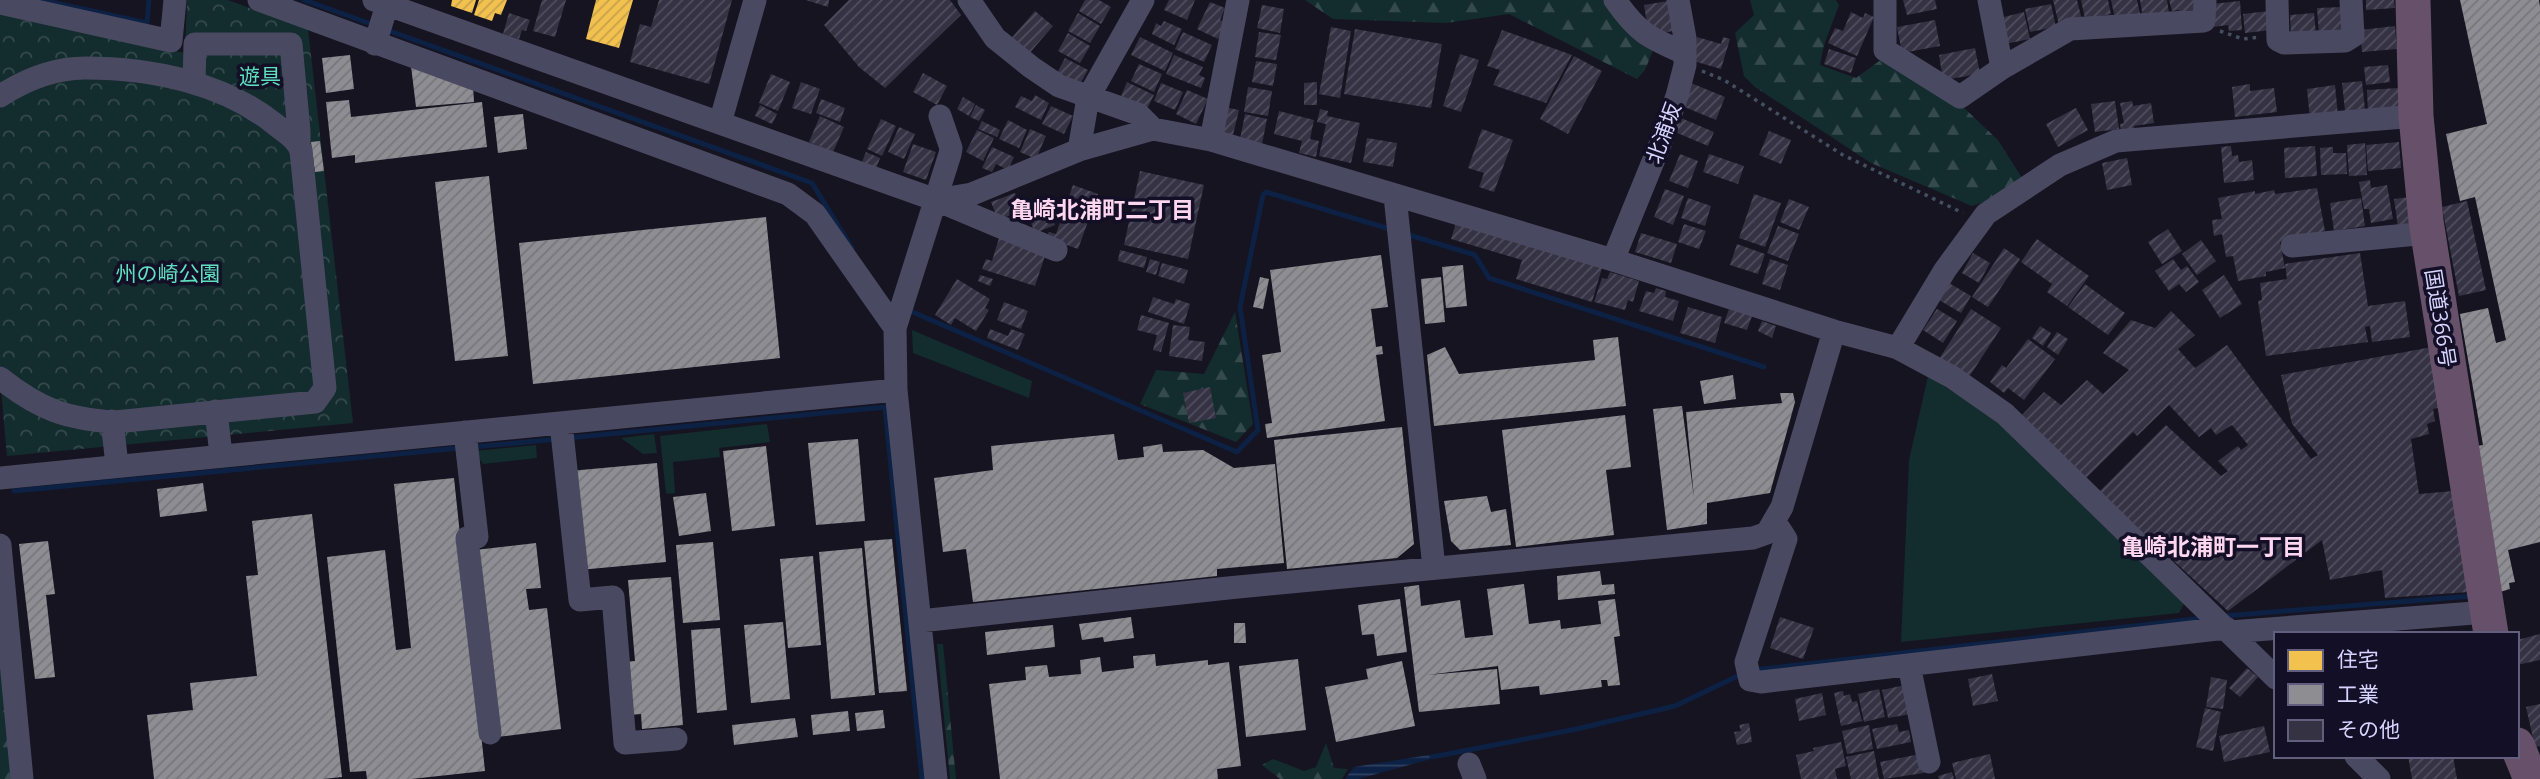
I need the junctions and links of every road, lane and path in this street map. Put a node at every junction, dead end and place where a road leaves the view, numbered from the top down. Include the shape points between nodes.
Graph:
1 (175, 0) edge
2 (259, 0) edge
3 (755, 0) edge
4 (969, 0) edge
5 (1143, 0) edge
6 (1238, 0) edge
7 (1615, 0) edge
8 (1678, 0) edge
9 (1885, 0) edge
10 (1989, 0) edge
11 (2277, 0) edge
12 (2351, 0) edge
13 (2413, 0) edge
14 (381, 2) edge
15 (0, 3) edge
16 (2204, 10) edge
17 (2265, 36) dead end
18 (377, 37) junction
19 (1685, 59) junction
20 (2002, 68) junction
21 (194, 83) junction
22 (0, 96) edge
23 (1088, 98) junction
24 (940, 116) dead end
25 (2416, 116) junction
26 (720, 123) junction
27 (1153, 129) junction
28 (1211, 141) junction
29 (299, 145) junction
30 (1079, 150) junction
31 (1395, 196) junction
32 (936, 200) junction
33 (1980, 221) junction
34 (2428, 233) junction
35 (2292, 246) dead end
36 (1056, 250) dead end
37 (1613, 260) junction
38 (899, 314) junction
39 (1834, 331) junction
40 (1898, 348) junction
41 (0, 378) edge
42 (896, 390) junction
43 (215, 411) junction
44 (111, 421) junction
45 (561, 423) junction
46 (465, 432) junction
47 (220, 446) dead end
48 (116, 456) dead end
49 (0, 478) edge
50 (1775, 522) junction
51 (0, 545) edge
52 (1434, 568) junction
53 (920, 621) junction
54 (2489, 623) edge
55 (2227, 629) junction
56 (1909, 665) junction
57 (2274, 676) edge
58 (490, 733) dead end
59 (676, 739) dead end
60 (2519, 750) edge
61 (2358, 758) edge
62 (1929, 762) dead end
63 (22, 779) edge
64 (936, 779) edge
65 (2379, 779) edge
66 (2531, 779) edge

1 - 15 street via 171,41
2 - 18 street
3 - 26 street
4 - 23 street via 995,38 1059,86
5 - 23 street
6 - 28 street
7 - 19 street via 1633,25
8 - 19 street, 北浦坂
9 - 20 street via 1885,50 1960,97
10 - 20 street
11 - 12 street via 2278,40 2284,43 2345,41 2353,36
13 - 25 highway, 国道366号
14 - 18 street
14 - 26 street
16 - 17 path via 2212,28 2243,39
16 - 20 street via 2070,29
18 - 38 street via 788,194 815,214
19 - 33 path via 1843,155
19 - 37 street, 北浦坂 via 1661,142
21 - 22 street via 168,73 84,68 34,77
21 - 29 street via 259,111
21 - 29 street via 195,44 291,44
23 - 27 street via 1138,114
23 - 30 street
24 - 32 street via 951,148
25 - 33 street via 2116,142 2060,165
25 - 34 highway, 国道366号
26 - 32 street
27 - 28 street
27 - 30 street
28 - 31 street
29 - 43 street via 325,388 315,402
30 - 32 street via 972,194
31 - 37 street
31 - 52 street
32 - 36 street
32 - 38 street
33 - 40 street
34 - 35 street
34 - 54 highway, 国道366号
37 - 39 street
38 - 42 street
39 - 40 street
39 - 50 street
40 - 55 street via 1952,377 2005,414
41 - 44 street via 57,413
42 - 45 street
42 - 53 street
43 - 44 street
43 - 47 street
44 - 48 street
45 - 46 street
45 - 59 street via 580,600 613,597 625,743
46 - 49 street
46 - 58 street via 477,537 467,538
50 - 52 street via 1768,533 1753,538
50 - 56 street via 1786,539 1748,671 1761,682
51 - 63 street
52 - 53 street
53 - 64 street
54 - 55 street
55 - 56 street
55 - 57 street
56 - 62 street
60 - 66 highway
61 - 65 street

